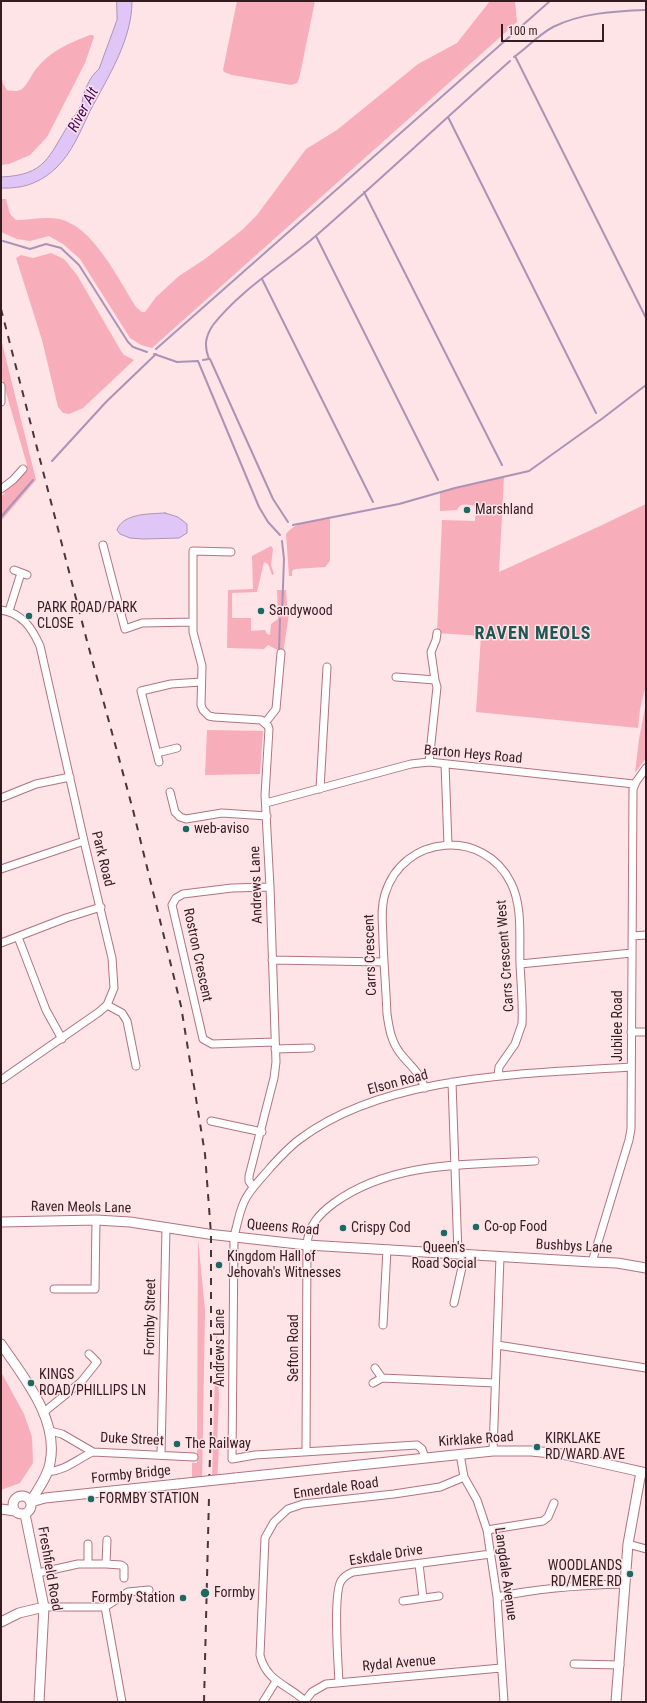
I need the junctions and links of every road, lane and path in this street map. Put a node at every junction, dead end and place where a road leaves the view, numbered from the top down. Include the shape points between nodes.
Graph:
1 (1, 386) edge
2 (1, 402) edge
3 (23, 469) dead end
4 (1, 489) edge
5 (103, 545) dead end
6 (231, 552) dead end
7 (21, 572) dead end
8 (1, 610) edge
9 (9, 611) junction
10 (193, 622) junction
11 (437, 633) dead end
12 (281, 653) dead end
13 (327, 667) dead end
14 (396, 677) dead end
15 (435, 680) junction
16 (202, 682) junction
17 (265, 723) junction
18 (177, 748) dead end
19 (157, 753) junction
20 (159, 762) dead end
21 (429, 762) junction
22 (445, 764) junction
23 (646, 768) edge
24 (70, 776) junction
25 (634, 784) junction
26 (320, 789) junction
27 (170, 792) dead end
28 (1, 798) edge
29 (266, 803) junction
30 (267, 816) junction
31 (84, 841) junction
32 (448, 844) junction
33 (1, 869) edge
34 (270, 886) junction
35 (101, 907) junction
36 (646, 935) edge
37 (632, 936) junction
38 (18, 937) junction
39 (1, 943) edge
40 (632, 953) junction
41 (272, 960) junction
42 (384, 962) junction
43 (520, 964) junction
44 (107, 1006) junction
45 (631, 1032) junction
46 (646, 1032) edge
47 (62, 1039) junction
48 (275, 1045) junction
49 (311, 1048) dead end
50 (136, 1066) dead end
51 (631, 1067) junction
52 (498, 1076) junction
53 (1, 1080) edge
54 (452, 1082) junction
55 (424, 1088) junction
56 (211, 1121) dead end
57 (262, 1132) junction
58 (535, 1161) dead end
59 (455, 1166) junction
60 (253, 1187) junction
61 (96, 1220) junction
62 (1, 1222) edge
63 (166, 1228) junction
64 (208, 1234) joint
65 (234, 1237) junction
66 (306, 1245) junction
67 (386, 1249) junction
68 (461, 1254) junction
69 (500, 1257) junction
70 (592, 1262) junction
71 (646, 1268) edge
72 (54, 1289) dead end
73 (454, 1303) dead end
74 (383, 1325) dead end
75 (1, 1344) edge
76 (497, 1345) junction
77 (89, 1354) dead end
78 (375, 1368) dead end
79 (646, 1368) edge
80 (382, 1378) junction
81 (373, 1383) dead end
82 (495, 1383) junction
83 (44, 1412) junction
84 (50, 1431) junction
85 (493, 1451) junction
86 (93, 1452) junction
87 (306, 1452) junction
88 (460, 1454) junction
89 (162, 1455) junction
90 (194, 1457) dead end
91 (232, 1458) joint
92 (425, 1458) junction
93 (47, 1472) junction
94 (644, 1473) edge
95 (464, 1477) junction
96 (235, 1478) joint
97 (29, 1499) junction
98 (14, 1500) junction
99 (1, 1504) edge
100 (554, 1504) dead end
101 (1, 1509) edge
102 (15, 1511) junction
103 (25, 1514) junction
104 (487, 1530) junction
105 (107, 1540) dead end
106 (88, 1544) dead end
107 (628, 1544) junction
108 (646, 1549) edge
109 (491, 1554) junction
110 (88, 1564) junction
111 (106, 1564) junction
112 (419, 1564) junction
113 (38, 1573) junction
114 (124, 1578) dead end
115 (624, 1584) junction
116 (148, 1590) dead end
117 (439, 1596) dead end
118 (497, 1597) junction
119 (423, 1598) junction
120 (403, 1601) dead end
121 (44, 1607) junction
122 (105, 1607) junction
123 (1, 1622) edge
124 (574, 1664) dead end
125 (620, 1665) junction
126 (501, 1668) junction
127 (276, 1681) junction
128 (339, 1682) junction
129 (306, 1701) edge
130 (38, 1702) edge
131 (122, 1702) edge
132 (263, 1702) edge
133 (504, 1702) edge
134 (616, 1702) edge

1 - 2 street
3 - 4 street
5 - 10 street via 125,629 142,624
6 - 10 street via 193,551
7 - 9 street
8 - 9 street, Park Road
9 - 24 street, Park Road via 25,621 33,630 40,646
10 - 16 street via 194,640 202,666
11 - 15 street via 431,652
12 - 17 street via 276,708
13 - 26 street
14 - 15 street
15 - 21 street via 437,687
16 - 17 street via 201,705 209,716 257,719
16 - 19 street via 172,684 140,691
17 - 29 street, Andrews Lane via 269,729 265,775
18 - 19 street
19 - 20 street
21 - 22 street, Barton Heys Road
21 - 26 street, Barton Heys Road via 411,764
22 - 25 street, Barton Heys Road
22 - 32 street
23 - 25 street
24 - 28 street via 36,784
24 - 31 street, Park Road
25 - 37 street, Jubilee Road
26 - 29 street, Barton Heys Road
27 - 30 street via 175,812 186,819 222,812
29 - 30 street, Andrews Lane
30 - 34 street, Andrews Lane
31 - 33 street
31 - 35 street, Park Road
32 - 42 street, Carrs Crescent via 415,854 402,865 392,879 383,906
32 - 43 street, Carrs Crescent West via 482,853 496,863 508,877 518,905
34 - 41 street, Andrews Lane
34 - 48 street, Rostron Crescent via 183,894 176,898 172,906 203,1039 212,1044
35 - 38 street
35 - 44 street, Park Road via 114,968 114,988
36 - 37 street
37 - 40 street, Jubilee Road
38 - 39 street
38 - 47 street via 46,1010
40 - 43 street
40 - 45 street, Jubilee Road
41 - 42 street
41 - 48 street, Andrews Lane
42 - 55 street, Carrs Crescent via 387,1014 393,1043 417,1071
43 - 52 street, Carrs Crescent West via 522,1024 515,1044 499,1067
44 - 47 street
44 - 50 street via 122,1013 127,1022
45 - 46 street
45 - 51 street, Jubilee Road
47 - 53 street
48 - 49 street
48 - 57 street, Andrews Lane via 274,1078
51 - 52 street, Elson Road
51 - 70 street, Jubilee Road via 629,1140
52 - 54 street, Elson Road
54 - 55 street, Elson Road
54 - 59 street
55 - 60 street, Elson Road via 353,1110 318,1127 299,1139
56 - 57 street
57 - 60 street, Andrews Lane via 249,1176
58 - 59 street, Sefton Road
59 - 66 street, Sefton Road via 396,1174 351,1192 329,1206 313,1223 308,1231
59 - 68 street
60 - 65 street, Elson Road via 244,1200
61 - 62 street, Raven Meols Lane
61 - 63 street, Raven Meols Lane
61 - 72 street via 95,1289
63 - 64 street, Raven Meols Lane
63 - 89 street, Formby Street
64 - 65 street, Queens Road
65 - 66 street, Queens Road
65 - 91 street, Andrews Lane
66 - 67 street, Queens Road
66 - 87 street, Sefton Road
67 - 68 street, Queens Road
67 - 74 street
68 - 69 street, Queens Road
68 - 73 street
69 - 70 street, Bushbys Lane
69 - 76 street
70 - 71 street, Bushbys Lane
75 - 83 street
76 - 79 street
76 - 82 street
77 - 83 street via 97,1362 81,1382
78 - 80 street
80 - 81 street
80 - 82 street
82 - 85 street
83 - 84 street
84 - 86 street, Duke Street via 62,1434
84 - 93 street via 51,1453
85 - 88 street, Kirklake Road
85 - 94 street, Kirklake Road via 562,1454
86 - 89 street, Duke Street
86 - 93 street, Duke Street via 64,1468
87 - 91 street, Kirklake Road
87 - 92 street, Kirklake Road via 417,1445 422,1449
88 - 92 street, Kirklake Road
88 - 95 street, Langdale Avenue
89 - 90 street, Duke Street
92 - 96 street, Kirklake Road
93 - 97 street
94 - 107 street
95 - 104 street, Langdale Avenue via 477,1500
95 - 127 street, Ennerdale Road via 440,1487 303,1504 288,1509 274,1522 265,1538 260,1655 266,1670
96 - 97 street, Formby Bridge, bridge
97 - 98 street via 18,1496
97 - 103 street via 31,1508
98 - 99 street
98 - 102 street
100 - 104 street via 548,1517 543,1521
101 - 102 street
102 - 103 street
103 - 113 street, Freshfield Road
104 - 109 street, Langdale Avenue
105 - 111 street
106 - 110 street
107 - 108 street
107 - 115 street
109 - 112 street, Eskdale Drive
109 - 118 street, Langdale Avenue
110 - 111 street
110 - 113 street
111 - 114 street via 121,1565 124,1568
112 - 119 street
112 - 128 street, Eskdale Drive via 353,1572 341,1580 338,1588 337,1629
113 - 121 street, Freshfield Road
115 - 118 street via 570,1586
115 - 125 street
116 - 122 street via 128,1592
117 - 119 street
118 - 126 street, Langdale Avenue
119 - 120 street
121 - 122 street
121 - 123 street via 19,1613
121 - 130 street, Freshfield Road
122 - 131 street
124 - 125 street
125 - 134 street
126 - 128 street, Rydal Avenue
126 - 133 street, Langdale Avenue
127 - 129 street, Ennerdale Road
127 - 132 street
128 - 129 street, Rydal Avenue via 319,1687

